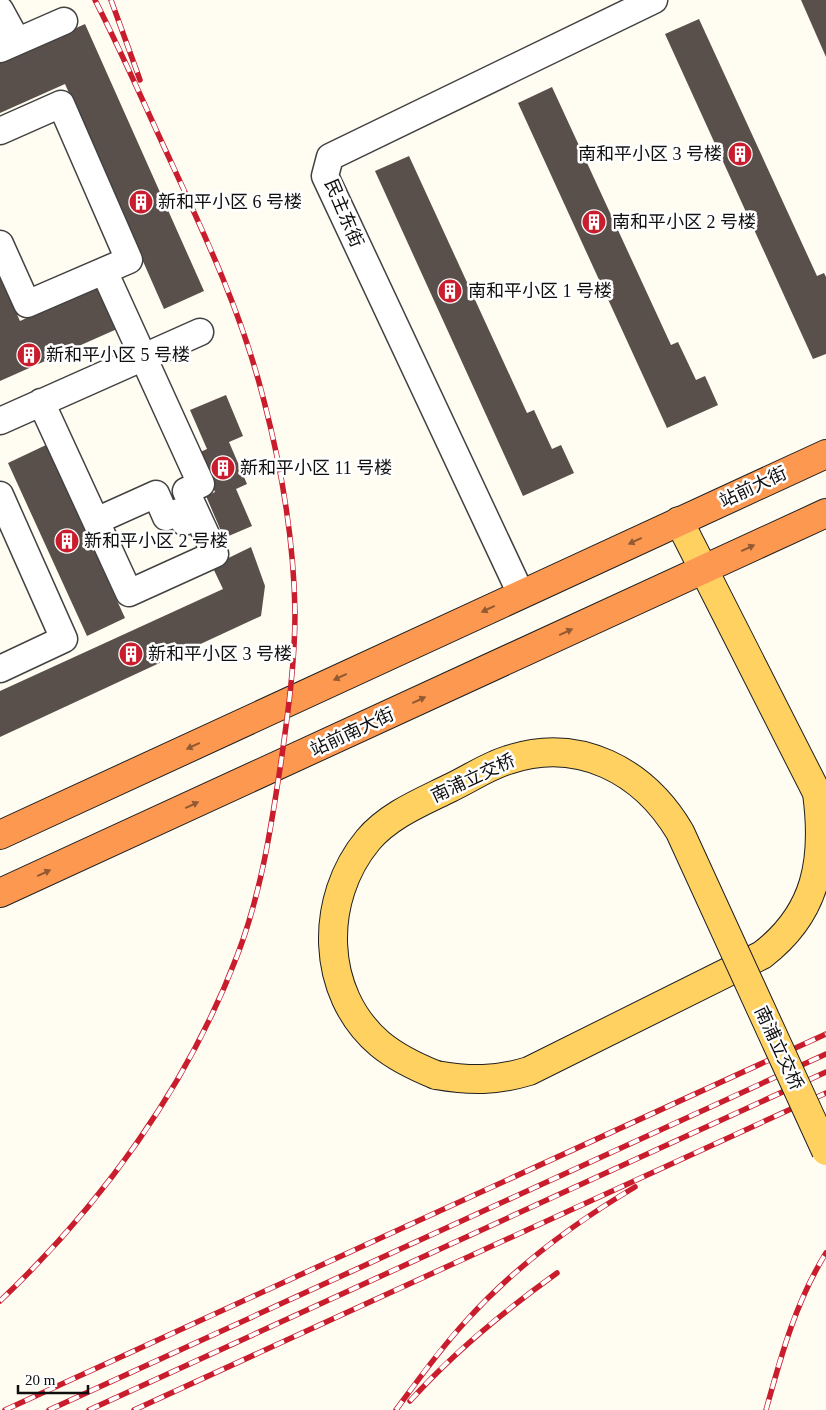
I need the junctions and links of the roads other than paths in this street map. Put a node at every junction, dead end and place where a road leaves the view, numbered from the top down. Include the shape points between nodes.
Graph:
1 (654, 0) edge
2 (0, 10) edge
3 (64, 21) dead end
4 (8, 45) edge
5 (0, 131) edge
6 (0, 244) edge
7 (104, 271) junction
8 (200, 332) dead end
9 (143, 357) junction
10 (42, 402) junction
11 (0, 421) edge
12 (826, 454) edge
13 (0, 495) edge
14 (826, 512) edge
15 (198, 516) junction
16 (96, 521) junction
17 (679, 521) junction
18 (703, 569) junction
19 (520, 594) junction
20 (0, 669) edge
21 (0, 835) edge
22 (0, 893) edge
23 (826, 1151) edge

1 - 19 street, 民主东街 via 330,157 326,176
2 - 4 street
3 - 4 street
5 - 7 street via 61,104 129,260
6 - 7 street via 27,304
7 - 9 street
8 - 9 street
9 - 10 street
9 - 15 street via 202,484 186,491
10 - 11 street
10 - 16 street
12 - 17 highway, 站前大街
13 - 20 street via 64,639
18 -> 14 highway
15 - 16 street via 184,522 179,512 166,517 156,494
15 - 16 street via 215,554 129,593
17 - 18 main road, 南浦立交桥
17 -> 19 highway
22 -> 18 highway, 站前南大街
18 - 23 main road, 南浦立交桥, bridge via 817,793 824,854 820,874 804,912 792,928 762,955 530,1071 507,1078 469,1081 436,1075 408,1063 380,1044 356,1016 342,988 333,955 332,924 338,893 351,865 369,839 392,819 507,760 529,754 574,754 617,768 654,795 684,841
19 -> 21 highway

